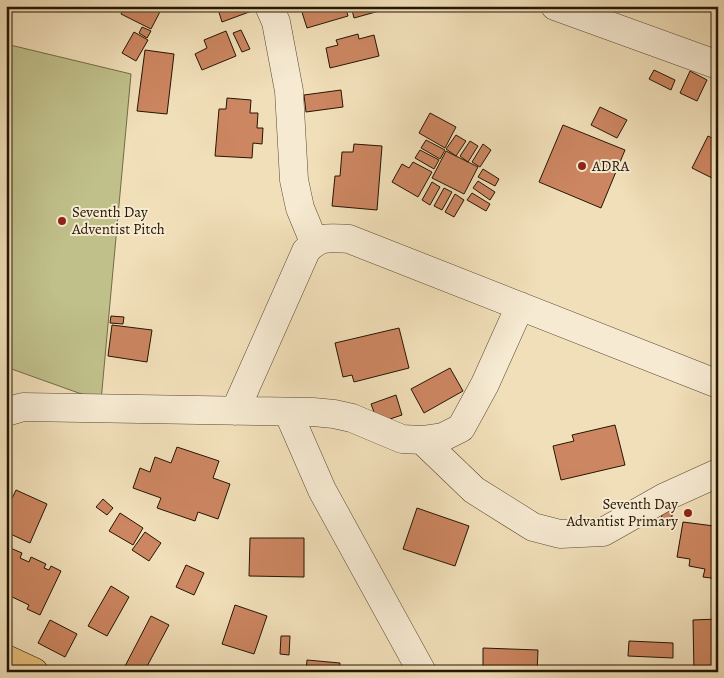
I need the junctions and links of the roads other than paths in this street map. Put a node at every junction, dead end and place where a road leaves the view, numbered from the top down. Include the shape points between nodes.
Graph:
1 (269, 6) edge
2 (554, 6) edge
3 (718, 65) edge
4 (314, 242) junction
5 (520, 306) junction
6 (718, 384) edge
7 (235, 411) junction
8 (6, 412) edge
9 (288, 412) junction
10 (422, 440) junction
11 (718, 473) edge
12 (6, 660) edge
13 (34, 672) edge
14 (422, 672) edge

1 - 4 street via 276,22 289,91 294,180 300,208
2 - 3 street
4 - 5 street via 328,238 349,240
4 - 7 street via 306,251
5 - 6 street
5 - 10 street via 461,428 443,437
7 - 8 street via 23,408
7 - 9 street
9 - 10 street via 334,414 402,439
9 - 14 street via 322,490
10 - 11 street via 474,490 533,527 560,534 602,532 665,497
12 - 13 highway

